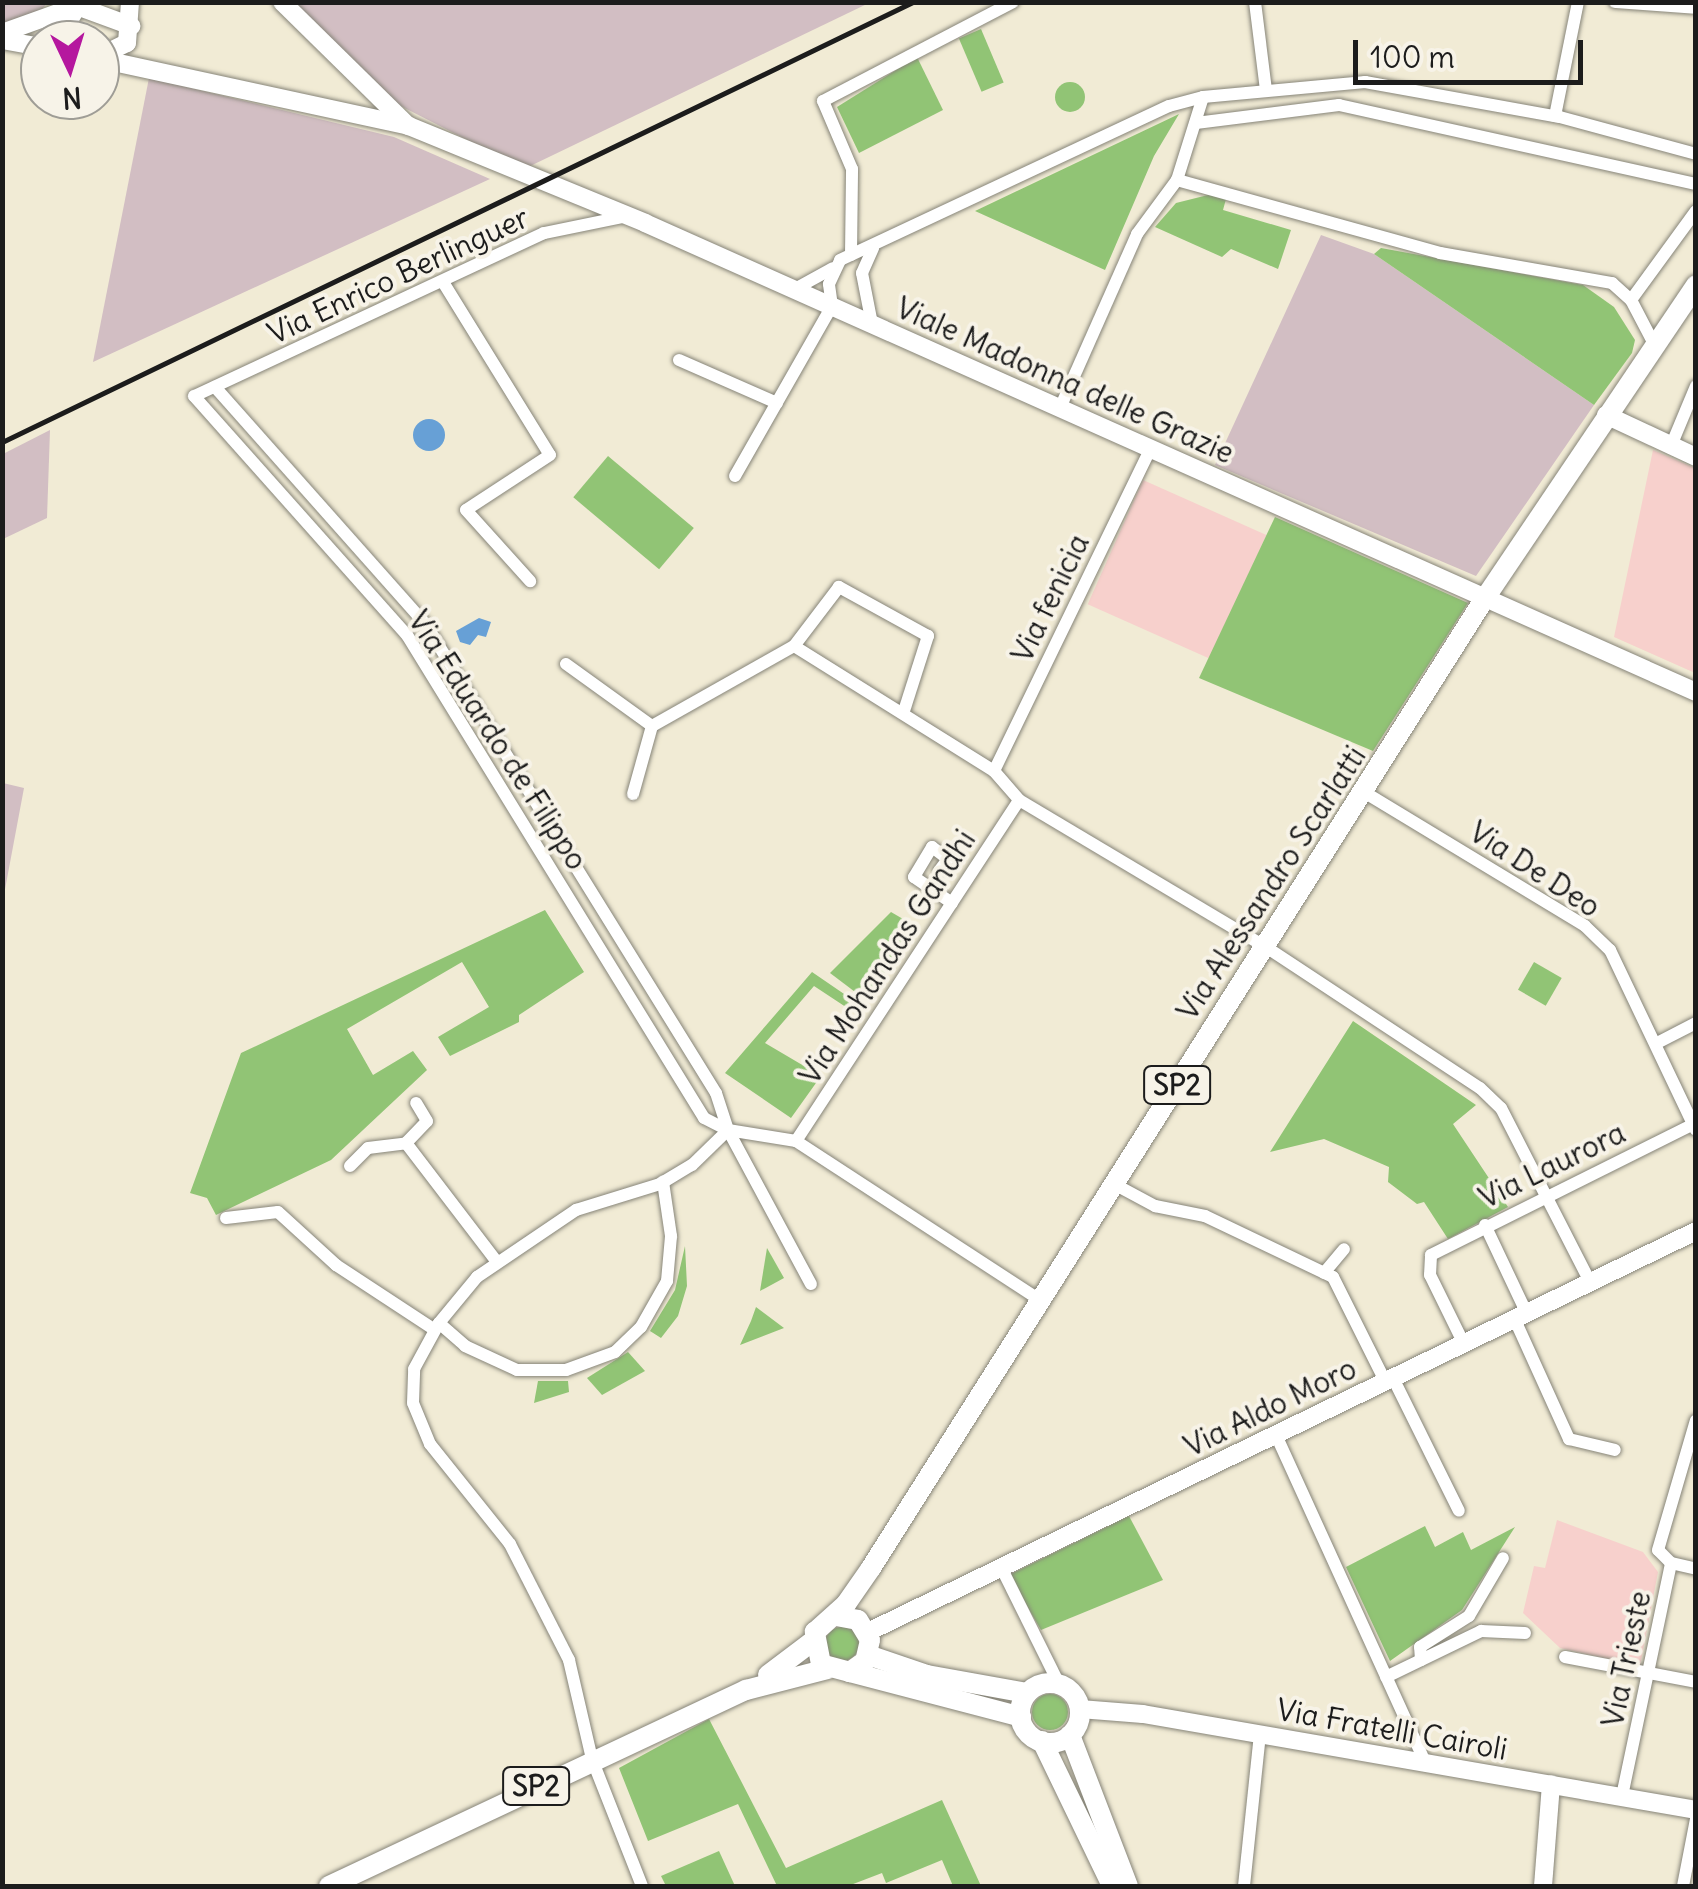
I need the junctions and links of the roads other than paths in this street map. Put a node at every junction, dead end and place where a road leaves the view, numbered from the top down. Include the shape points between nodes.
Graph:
1 (130, 2) edge
2 (282, 2) edge
3 (1013, 2) edge
4 (1255, 2) edge
5 (1578, 2) edge
6 (1615, 2) edge
7 (78, 4) edge
8 (1696, 8) edge
9 (131, 26) junction
10 (2, 37) edge
11 (120, 47) edge
12 (120, 61) edge
13 (1266, 90) junction
14 (1203, 97) junction
15 (1555, 116) junction
16 (1196, 123) junction
17 (408, 126) junction
18 (1696, 154) edge
19 (1177, 180) junction
20 (1696, 184) edge
21 (1696, 210) edge
22 (628, 216) junction
23 (875, 246) junction
24 (851, 255) junction
25 (834, 268) junction
26 (863, 281) junction
27 (444, 282) junction
28 (1696, 285) edge
29 (795, 290) junction
30 (1631, 300) junction
31 (834, 307) junction
32 (872, 324) junction
33 (1653, 342) junction
34 (679, 360) dead end
35 (1696, 386) edge
36 (215, 387) junction
37 (194, 396) joint
38 (777, 402) junction
39 (1060, 408) junction
40 (1606, 415) junction
41 (1670, 446) junction
42 (1151, 448) junction
43 (1696, 456) edge
44 (735, 476) dead end
45 (530, 581) dead end
46 (1483, 601) junction
47 (794, 646) junction
48 (566, 664) dead end
49 (1696, 692) edge
50 (904, 711) junction
51 (652, 726) junction
52 (994, 771) junction
53 (1364, 792) junction
54 (633, 794) dead end
55 (1019, 800) junction
56 (939, 871) dead end
57 (952, 904) junction
58 (1266, 947) junction
59 (1696, 1023) edge
60 (1657, 1043) junction
61 (416, 1103) dead end
62 (1695, 1126) edge
63 (728, 1130) junction
64 (796, 1141) junction
65 (406, 1143) junction
66 (350, 1166) dead end
67 (663, 1182) junction
68 (1114, 1184) junction
69 (1549, 1194) junction
70 (226, 1218) dead end
71 (1485, 1225) junction
72 (1694, 1233) edge
73 (1344, 1248) dead end
74 (498, 1262) junction
75 (1324, 1273) junction
76 (1590, 1282) junction
77 (812, 1284) dead end
78 (1040, 1300) junction
79 (1521, 1317) junction
80 (437, 1326) junction
81 (1464, 1344) junction
82 (1389, 1380) junction
83 (1696, 1420) edge
84 (1276, 1435) junction
85 (1614, 1450) dead end
86 (1690, 1459) edge
87 (1458, 1510) dead end
88 (1503, 1558) dead end
89 (1671, 1563) junction
90 (1001, 1567) junction
91 (870, 1568) junction
92 (1696, 1569) edge
93 (836, 1616) junction
94 (866, 1629) junction
95 (1526, 1633) dead end
96 (813, 1641) junction
97 (868, 1655) junction
98 (1565, 1657) dead end
99 (1422, 1660) junction
100 (827, 1669) junction
101 (850, 1672) junction
102 (1649, 1673) junction
103 (1386, 1677) junction
104 (1696, 1682) edge
105 (1058, 1684) junction
106 (746, 1690) junction
107 (1028, 1693) junction
108 (1080, 1708) junction
109 (1020, 1717) junction
110 (1260, 1734) junction
111 (1070, 1735) junction
112 (1042, 1742) junction
113 (592, 1759) junction
114 (1425, 1762) junction
115 (1552, 1784) junction
116 (1622, 1796) junction
117 (1696, 1810) edge
118 (1696, 1819) edge
119 (329, 1886) edge
120 (642, 1886) edge
121 (1112, 1886) edge
122 (1128, 1886) edge
123 (1244, 1886) edge
124 (1543, 1886) edge
125 (1683, 1886) edge

1 - 9 street
2 - 17 street
3 - 24 street via 823,101 852,169
4 - 13 street
5 - 15 street
6 - 8 street
7 - 9 street
7 - 10 street
9 - 11 street
12 - 17 street
13 - 14 street
13 - 15 street via 1365,82
14 - 16 street
14 - 23 street via 1092,138
15 - 18 street
16 - 19 street
16 - 20 street via 1339,105
17 - 22 street, Viale Madonna delle Grazie
19 - 30 street via 1440,253 1612,282
19 - 39 street via 1137,234
21 - 30 street
22 - 27 street, Via Enrico Berlinguer via 544,233
22 - 29 street, Viale Madonna delle Grazie
23 - 24 street
23 - 26 street
24 - 25 street
25 - 29 street
25 - 31 street
26 - 31 street via 855,299
26 - 32 street
27 - 36 street, Via Enrico Berlinguer
27 - 45 street via 550,455 466,510
28 - 33 main road, Via Alessandro Scarlatti / SP2
29 - 31 street, Viale Madonna delle Grazie
30 - 33 street
31 - 32 street, Viale Madonna delle Grazie
31 - 38 street
32 - 39 street, Viale Madonna delle Grazie
33 - 40 main road, Via Alessandro Scarlatti / SP2
34 - 38 street
35 - 41 street
36 - 37 street, Via Enrico Berlinguer
36 - 63 street, Via Eduardo de Filippo via 426,625 687,1044 726,1110
37 - 63 street, Via Eduardo de Filippo via 407,636 704,1118
38 - 44 street
39 - 42 street, Viale Madonna delle Grazie
40 - 41 street
40 - 46 main road, Via Alessandro Scarlatti / SP2
41 - 43 street
42 - 46 street, Viale Madonna delle Grazie
42 - 52 street, Via fenicia
46 - 49 street, Viale Madonna delle Grazie
46 - 53 main road, Via Alessandro Scarlatti / SP2
47 - 50 street
47 - 50 street via 839,587 928,636
47 - 51 street
48 - 51 street
50 - 52 street
51 - 54 street
52 - 55 street
53 - 58 main road, Via Alessandro Scarlatti / SP2
53 - 60 street, Via De Deo via 1585,926 1610,950
55 - 57 street, Via Mohandas Gandhi
55 - 58 street
56 - 57 street via 948,859 932,847 914,877
57 - 64 street, Via Mohandas Gandhi
58 - 68 main road, Via Alessandro Scarlatti / SP2
58 - 69 street via 1480,1088 1501,1108
59 - 60 street
60 - 62 street, Via De Deo
61 - 65 street via 427,1121
62 - 69 street, Via Laurora
63 - 64 street
63 - 67 street
63 - 77 street
64 - 78 street
65 - 66 street via 368,1148
65 - 74 street
67 - 74 street via 576,1210
67 - 80 street via 671,1236 667,1281 642,1327 615,1352 566,1370 517,1370
68 - 75 street via 1155,1206 1205,1216
68 - 78 main road, Via Alessandro Scarlatti / SP2
69 - 71 street, Via Laurora
69 - 76 street
70 - 80 street via 278,1212 336,1265
71 - 79 street
71 - 81 street, Via Laurora via 1432,1255 1430,1274
72 - 76 street, Via Aldo Moro
73 - 75 street
74 - 80 street
75 - 82 street via 1333,1277
76 - 79 street, Via Aldo Moro
78 - 91 main road, Via Alessandro Scarlatti / SP2
79 - 81 street, Via Aldo Moro
79 - 85 street via 1569,1439
80 - 113 street via 414,1370 419,1423 538,1593 570,1660
81 - 82 street, Via Aldo Moro
82 - 84 street, Via Aldo Moro
82 - 87 street
83 - 86 street, Via Trieste
84 - 90 street, Via Aldo Moro
84 - 103 street
86 - 89 street, Via Trieste via 1658,1550
88 - 99 street via 1469,1616 1420,1647
89 - 92 street
89 - 102 street, Via Trieste
90 - 94 street, Via Aldo Moro
90 - 105 street
91 - 93 main road, Via Alessandro Scarlatti / SP2
91 - 94 main road, Via Alessandro Scarlatti / SP2
93 - 94 main road
93 - 96 main road via 820,1624
94 - 97 main road
95 - 99 street via 1481,1631
96 - 100 main road
96 - 106 main road, SP2
97 - 101 main road
97 - 107 main road via 927,1675
98 - 102 street
99 - 103 street
100 - 101 main road
100 - 106 main road, SP2
101 - 109 main road
102 - 104 street
102 - 116 street, Via Trieste
103 - 114 street
105 - 107 main road
105 - 108 main road
106 - 113 main road, SP2
107 - 109 main road
108 - 110 street, Via Fratelli Cairoli
108 - 111 main road
109 - 112 main road
110 - 114 street, Via Fratelli Cairoli
110 - 123 street
111 - 112 main road
111 - 122 main road
112 - 121 main road
113 - 119 main road, SP2
113 - 120 street
114 - 115 street, Via Fratelli Cairoli
115 - 116 street, Via Fratelli Cairoli
115 - 124 street
116 - 117 street, Via Fratelli Cairoli
118 - 125 street

